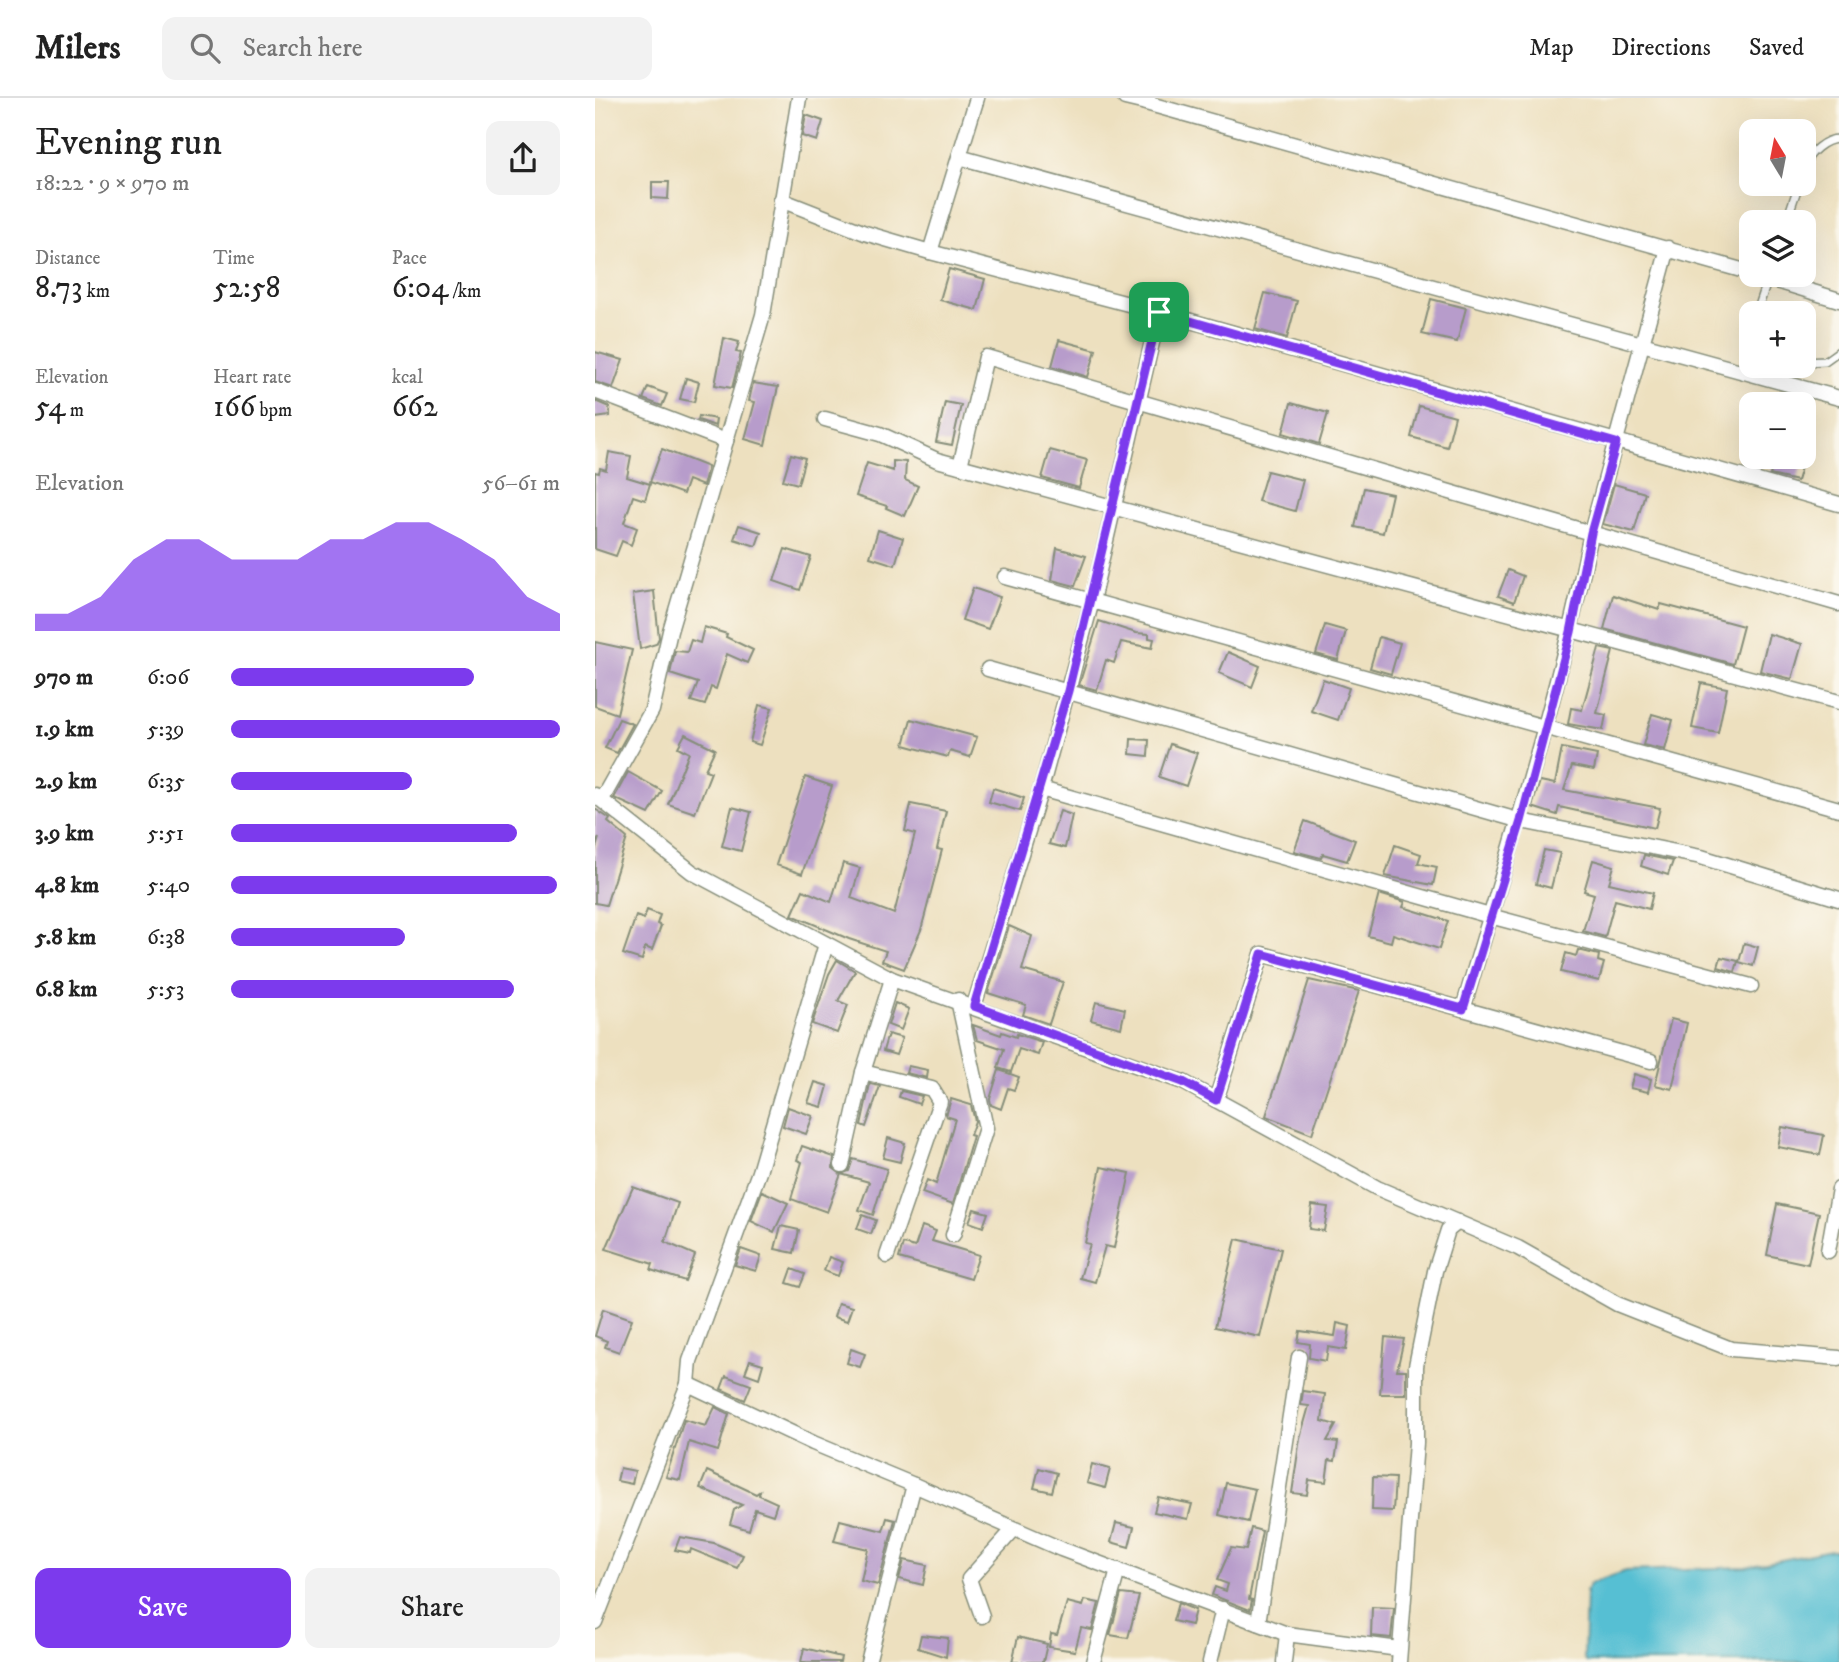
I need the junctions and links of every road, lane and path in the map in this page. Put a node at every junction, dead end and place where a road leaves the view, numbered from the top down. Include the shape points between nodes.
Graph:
1 (799, 98) edge
2 (977, 98) edge
3 (1125, 98) edge
4 (1147, 101) edge
5 (1839, 139) edge
6 (1817, 149) edge
7 (959, 157) junction
8 (781, 200) junction
9 (1668, 248) junction
10 (930, 252) junction
11 (1739, 269) edge
12 (1796, 287) edge
13 (1839, 300) edge
14 (1159, 312) junction
15 (1643, 342) junction
16 (1839, 351) edge
17 (1816, 361) edge
18 (595, 391) edge
19 (1839, 398) edge
20 (1136, 401) junction
21 (825, 419) dead end
22 (726, 441) junction
23 (1616, 443) junction
24 (960, 466) junction
25 (1839, 504) edge
26 (1112, 508) junction
27 (1591, 533) junction
28 (1005, 577) dead end
29 (1092, 601) junction
30 (1839, 604) edge
31 (1571, 632) junction
32 (988, 669) dead end
33 (1068, 691) junction
34 (1839, 702) edge
35 (1545, 727) junction
36 (1041, 789) junction
37 (599, 797) edge
38 (1839, 809) edge
39 (1521, 821) junction
40 (1839, 900) edge
41 (1490, 916) junction
42 (826, 944) junction
43 (892, 979) junction
44 (1751, 986) dead end
45 (958, 1000) junction
46 (974, 1006) junction
47 (1463, 1009) junction
48 (1651, 1061) dead end
49 (863, 1072) junction
50 (1216, 1100) junction
51 (842, 1166) dead end
52 (1839, 1189) edge
53 (1458, 1222) junction
54 (953, 1236) dead end
55 (1828, 1251) dead end
56 (887, 1256) dead end
57 (1299, 1357) dead end
58 (1839, 1358) edge
59 (688, 1384) junction
60 (914, 1485) junction
61 (1014, 1528) junction
62 (1118, 1570) junction
63 (1223, 1609) junction
64 (982, 1616) dead end
65 (595, 1622) edge
66 (1258, 1623) junction
67 (1287, 1634) junction
68 (1399, 1656) edge
69 (868, 1662) edge
70 (1093, 1662) edge
71 (1210, 1662) edge
72 (1284, 1662) edge

1 - 8 street
2 - 7 street
3 - 4 street
4 - 9 street
5 - 6 lane
7 - 10 street
7 - 15 street
8 - 10 street
8 - 22 street via 763,315
9 - 11 street
9 - 15 street
10 - 14 street
12 - 13 street
14 - 20 street
14 - 23 street
15 - 19 street
15 - 23 street
16 - 17 lane
18 - 22 street
20 - 24 street via 986,357
20 - 26 street
20 - 27 street
21 - 24 street via 880,434
22 - 37 street via 670,631 652,710
23 - 25 street
23 - 27 street
24 - 26 street
26 - 29 street
26 - 31 street
27 - 30 street
27 - 31 street
28 - 29 street
29 - 33 street
29 - 35 street
31 - 34 street
31 - 35 street
32 - 33 street
33 - 36 street
33 - 39 street
35 - 38 street
35 - 39 street
36 - 41 street
36 - 46 street
37 - 42 street via 692,872
39 - 40 street via 1701,857
39 - 41 street
41 - 44 street
41 - 47 street
42 - 43 street
42 - 59 street via 758,1172 689,1361
43 - 45 street
43 - 49 street
45 - 46 street
45 - 54 street via 986,1128
46 - 50 street via 1183,1082
47 - 48 street
47 - 50 street via 1262,954
49 - 51 street
49 - 56 street via 932,1089 940,1102
50 - 53 street via 1377,1188
52 - 55 street
53 - 58 street via 1518,1248 1617,1304 1731,1349
53 - 68 street via 1448,1230 1435,1271 1416,1366 1416,1443
57 - 66 street
59 - 60 street
59 - 65 street
60 - 61 street
60 - 69 street
61 - 62 street
61 - 64 street via 969,1580
62 - 63 street
62 - 70 street
63 - 66 street
63 - 71 street
66 - 67 street
67 - 68 street
67 - 72 street

